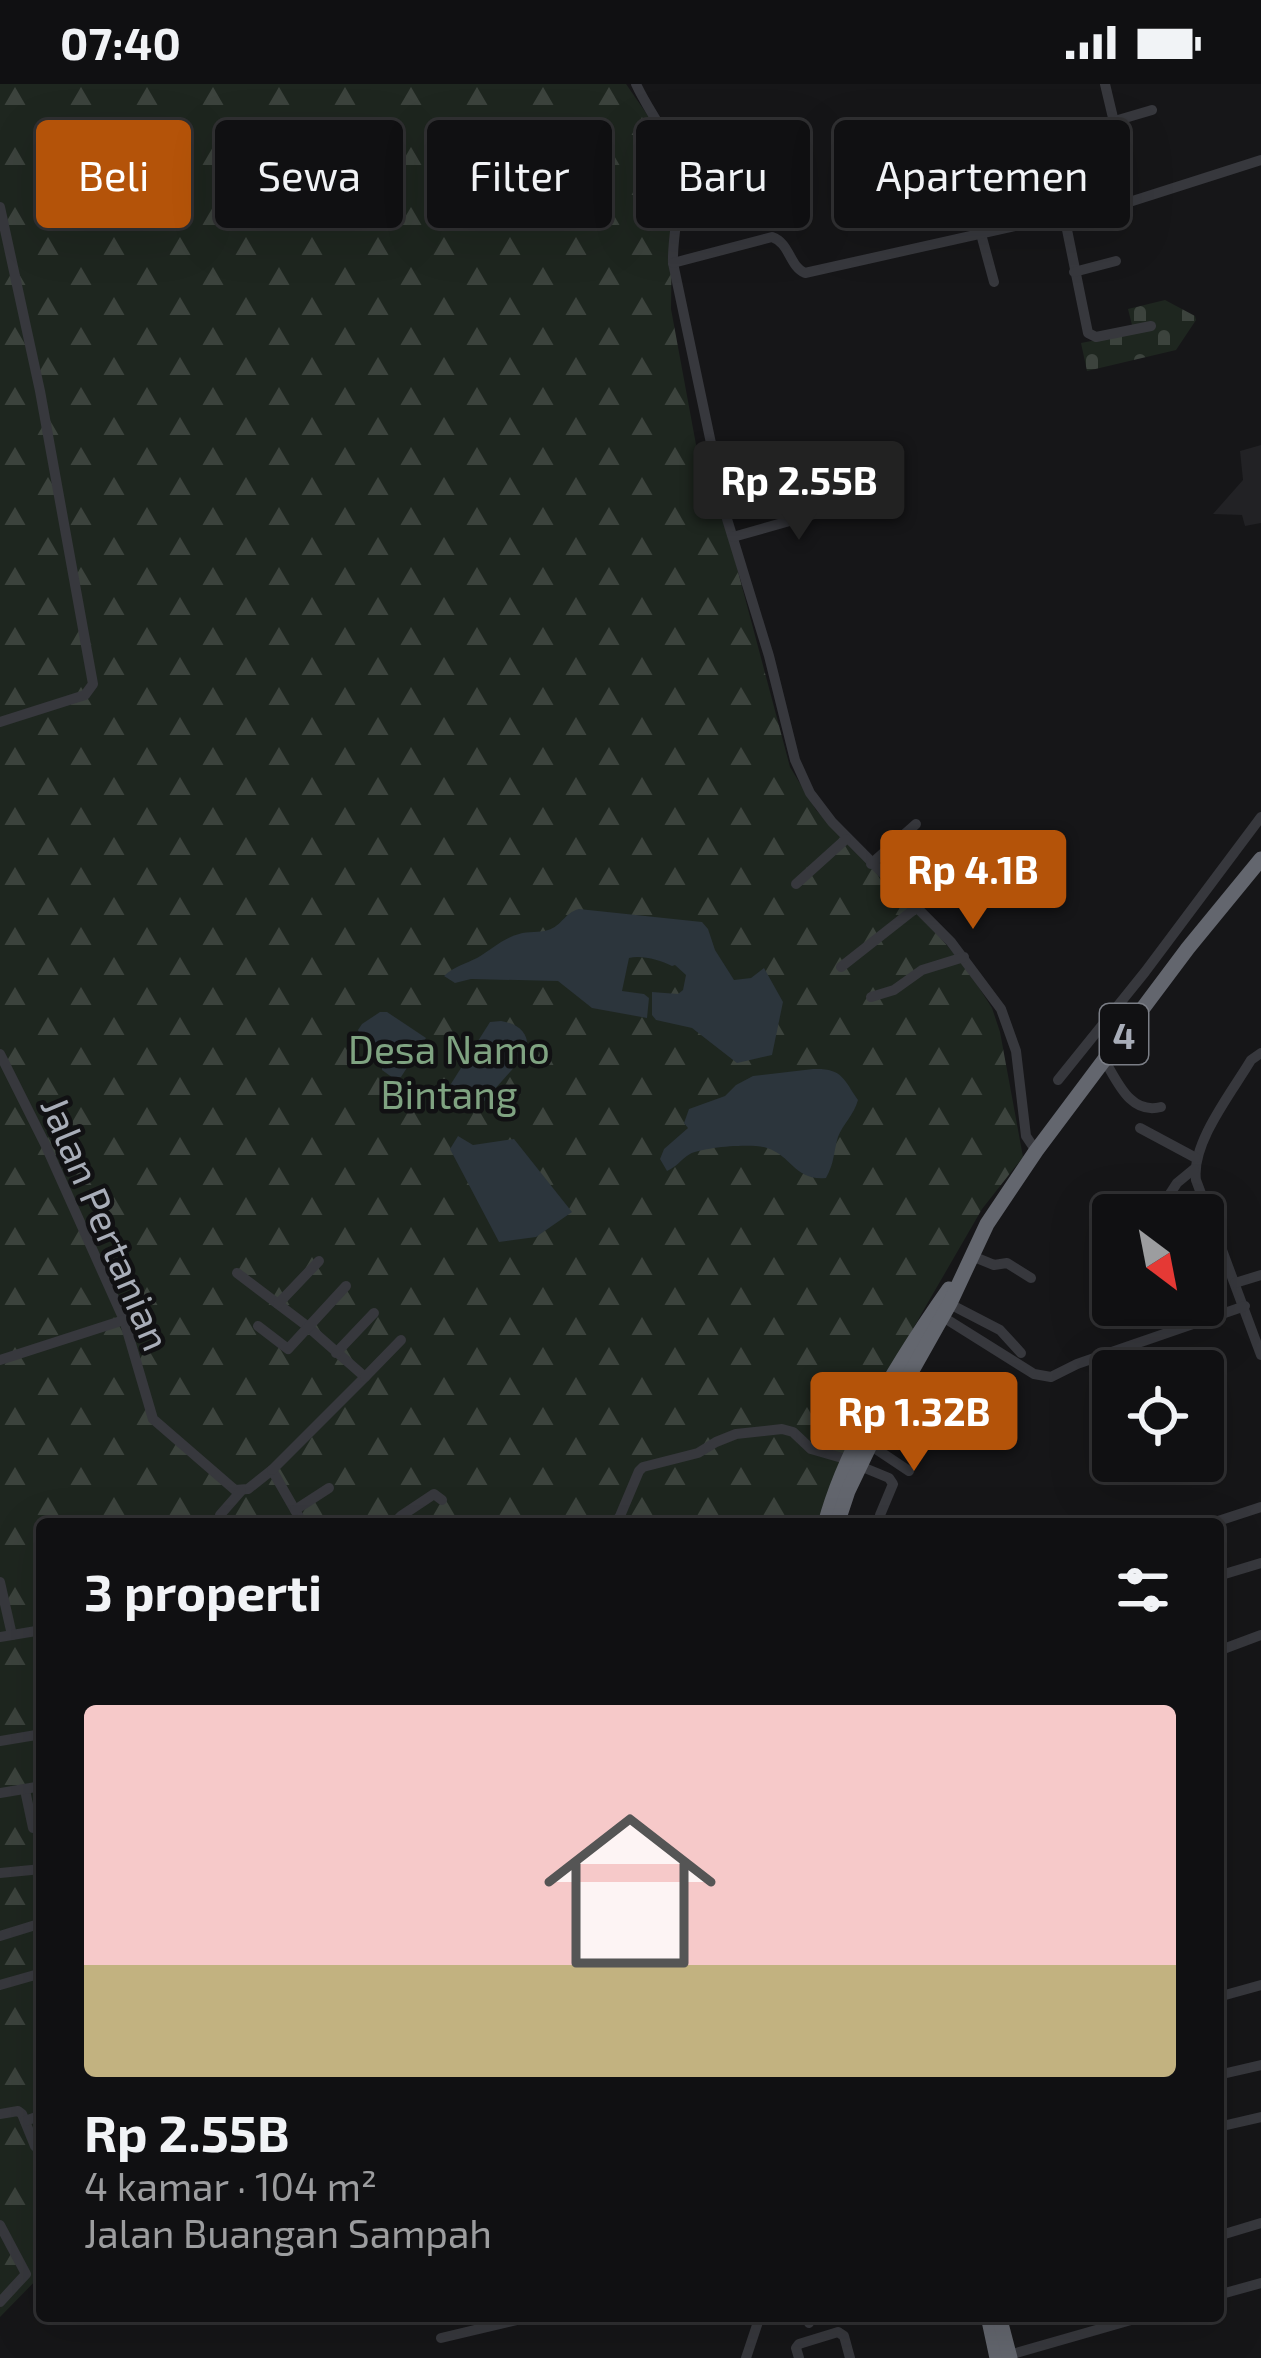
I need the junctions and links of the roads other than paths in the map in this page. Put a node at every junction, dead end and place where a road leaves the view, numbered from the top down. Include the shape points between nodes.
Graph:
1 (1105, 84) edge
2 (639, 89) edge
3 (1152, 110) dead end
4 (1109, 120) edge
5 (1121, 120) edge
6 (1261, 160) edge
7 (1130, 202) edge
8 (0, 207) edge
9 (1007, 228) edge
10 (1066, 228) edge
11 (981, 234) junction
12 (1116, 261) dead end
13 (673, 263) junction
14 (1074, 272) junction
15 (994, 282) dead end
16 (1151, 326) dead end
17 (853, 503) dead end
18 (733, 537) junction
19 (0, 722) edge
20 (1261, 817) edge
21 (916, 824) dead end
22 (846, 839) junction
23 (907, 857) dead end
24 (1261, 859) edge
25 (871, 864) junction
26 (886, 878) junction
27 (796, 884) dead end
28 (916, 908) junction
29 (964, 957) junction
30 (841, 967) dead end
31 (1145, 972) junction
32 (1162, 984) junction
33 (871, 997) dead end
34 (1261, 1053) edge
35 (0, 1054) edge
36 (1105, 1061) junction
37 (1058, 1080) dead end
38 (1162, 1107) dead end
39 (1140, 1128) dead end
40 (1036, 1151) junction
41 (1195, 1163) junction
42 (1169, 1194) edge
43 (970, 1259) junction
44 (319, 1262) dead end
45 (237, 1274) dead end
46 (1261, 1275) edge
47 (1031, 1278) dead end
48 (1235, 1283) junction
49 (346, 1286) dead end
50 (278, 1304) junction
51 (1245, 1306) junction
52 (945, 1307) junction
53 (374, 1313) dead end
54 (124, 1320) junction
55 (258, 1326) dead end
56 (307, 1327) junction
57 (401, 1340) dead end
58 (337, 1353) junction
59 (1021, 1353) dead end
60 (1261, 1355) edge
61 (0, 1360) edge
62 (365, 1377) junction
63 (892, 1403) junction
64 (949, 1440) dead end
65 (869, 1445) junction
66 (855, 1463) junction
67 (272, 1470) junction
68 (909, 1471) dead end
69 (329, 1488) dead end
70 (241, 1491) junction
71 (442, 1500) dead end
72 (1261, 1507) edge
73 (295, 1510) junction
74 (880, 1514) dead end
75 (220, 1518) edge
76 (300, 1518) edge
77 (401, 1518) edge
78 (618, 1518) edge
79 (828, 1518) edge
80 (840, 1518) edge
81 (1224, 1519) edge
82 (1261, 1563) edge
83 (1224, 1574) edge
84 (0, 1582) edge
85 (36, 1632) edge
86 (1261, 1635) edge
87 (4, 1640) edge
88 (1224, 1649) edge
89 (36, 1735) edge
90 (0, 1741) edge
91 (36, 1787) edge
92 (25, 1790) junction
93 (0, 1793) edge
94 (33, 1828) dead end
95 (36, 1870) edge
96 (0, 1874) edge
97 (36, 1925) edge
98 (0, 1936) edge
99 (36, 1975) edge
100 (0, 1985) edge
101 (1261, 1985) edge
102 (1224, 1995) edge
103 (1261, 2065) edge
104 (1224, 2074) edge
105 (0, 2114) edge
106 (36, 2117) edge
107 (1261, 2117) edge
108 (25, 2121) junction
109 (1224, 2126) edge
110 (36, 2147) edge
111 (1261, 2223) edge
112 (2, 2232) edge
113 (1224, 2234) edge
114 (1261, 2283) edge
115 (1224, 2293) edge
116 (0, 2302) edge
117 (509, 2322) edge
118 (758, 2322) edge
119 (990, 2322) edge
120 (1000, 2322) edge
121 (1125, 2322) edge
122 (441, 2338) dead end
123 (1005, 2357) edge
124 (746, 2358) edge
125 (799, 2358) edge
126 (850, 2358) edge

1 - 4 street
2 - 13 street via 678,171
3 - 5 street
6 - 7 street
8 - 19 street via 93,684 86,695
9 - 11 street
10 - 14 street
11 - 13 street via 806,274 772,237
11 - 15 street
12 - 14 street
13 - 18 street
14 - 16 street via 1090,335
17 - 18 street
18 - 22 street via 795,760
20 - 31 street
21 - 25 street
22 - 25 street
22 - 27 street
23 - 26 street
24 - 32 highway, 4
25 - 26 street
26 - 28 street
28 - 29 street
28 - 30 street
29 - 33 street
29 - 40 street via 1012,1034 1026,1136
31 - 32 street
31 - 37 street
32 - 36 highway, 4
34 - 41 street
35 - 54 street, Jalan Pertanian
36 - 38 street via 1136,1104
36 - 40 highway, 4
39 - 41 street
40 - 43 highway, 4
41 - 42 street
41 - 48 street
43 - 47 street via 1007,1263
43 - 52 highway, 4
44 - 50 street
45 - 50 street
46 - 48 street
48 - 51 street
49 - 56 street
50 - 56 street
51 - 52 street via 1047,1378
51 - 60 street
52 - 59 street via 1000,1330
52 - 63 highway, 4
52 - 66 highway, 4 via 881,1399
53 - 58 street
54 - 61 street
54 - 70 street, Jalan Pertanian via 153,1419
55 - 56 street via 287,1349
56 - 58 street
57 - 62 street
58 - 62 street
62 - 67 street
63 - 64 street
63 - 65 highway, 4
65 - 66 highway, 4
65 - 68 street
66 - 74 street via 893,1484
66 - 78 street via 782,1429 736,1435 643,1467
66 - 79 highway, 4
66 - 80 highway, 4
67 - 70 street
67 - 73 street
69 - 73 street
70 - 75 street
71 - 77 street via 434,1494
72 - 81 street
73 - 76 street
82 - 83 street
84 - 87 street
85 - 87 street
86 - 88 street
89 - 90 street
91 - 92 street
92 - 93 street
92 - 94 street
95 - 96 street
97 - 98 street
99 - 100 street
101 - 102 street
103 - 104 street
105 - 108 street via 17,2111
106 - 108 street
107 - 109 street
108 - 110 street
111 - 113 street
112 - 116 street via 26,2274
114 - 115 street
117 - 122 street
118 - 124 street
119 - 123 highway
120 - 123 highway
121 - 123 street
125 - 126 street via 798,2344 838,2332

